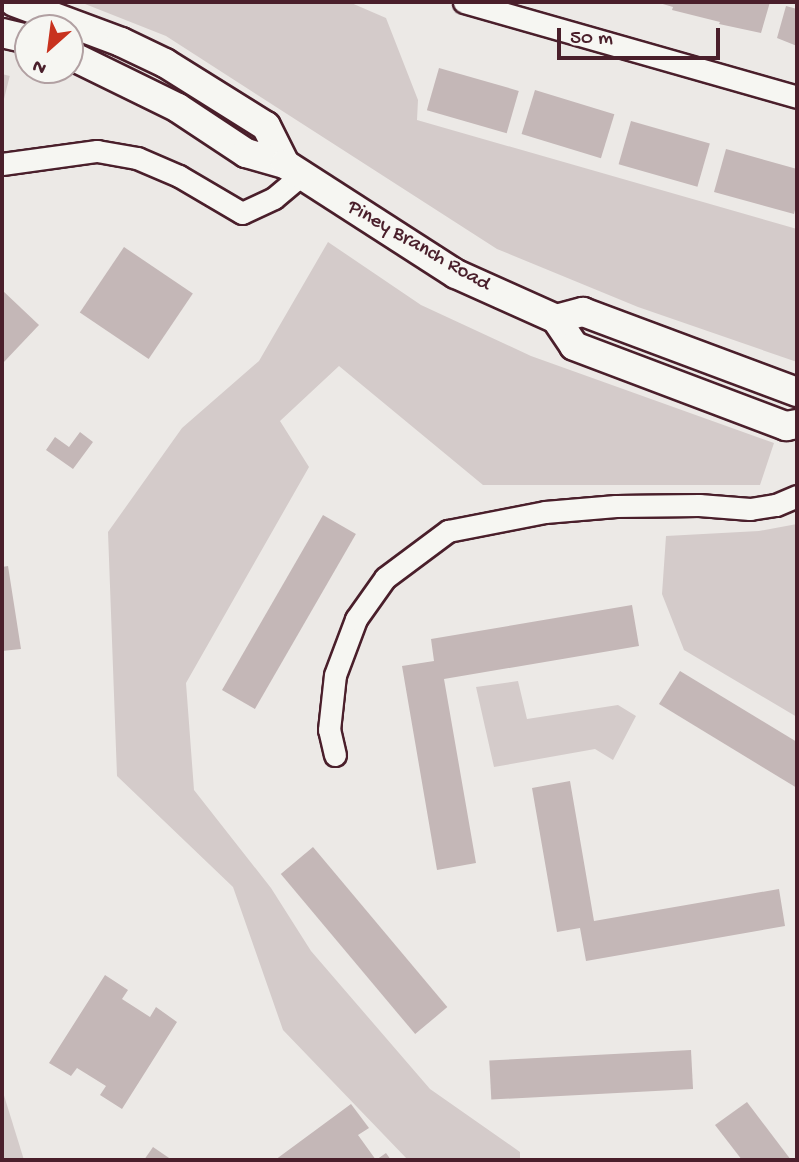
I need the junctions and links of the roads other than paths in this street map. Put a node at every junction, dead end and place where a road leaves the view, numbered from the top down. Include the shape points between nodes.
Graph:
1 (15, 2) edge
2 (464, 2) edge
3 (84, 62) edge
4 (797, 97) edge
5 (2, 164) edge
6 (293, 170) junction
7 (556, 319) junction
8 (797, 392) edge
9 (797, 424) edge
10 (797, 496) edge
11 (335, 755) dead end

1 - 6 main road via 165,63 266,126
2 - 4 street
3 - 6 main road, Piney Branch Road via 178,108 246,153
5 - 6 street via 97,150 137,158 212,193 242,213 274,198
6 - 7 main road, Piney Branch Road via 456,274
7 - 8 main road via 583,312
7 - 9 main road, Piney Branch Road via 574,346 786,426
10 - 11 street via 750,509 616,506 545,512 448,531 385,578 356,619 335,676 329,730

